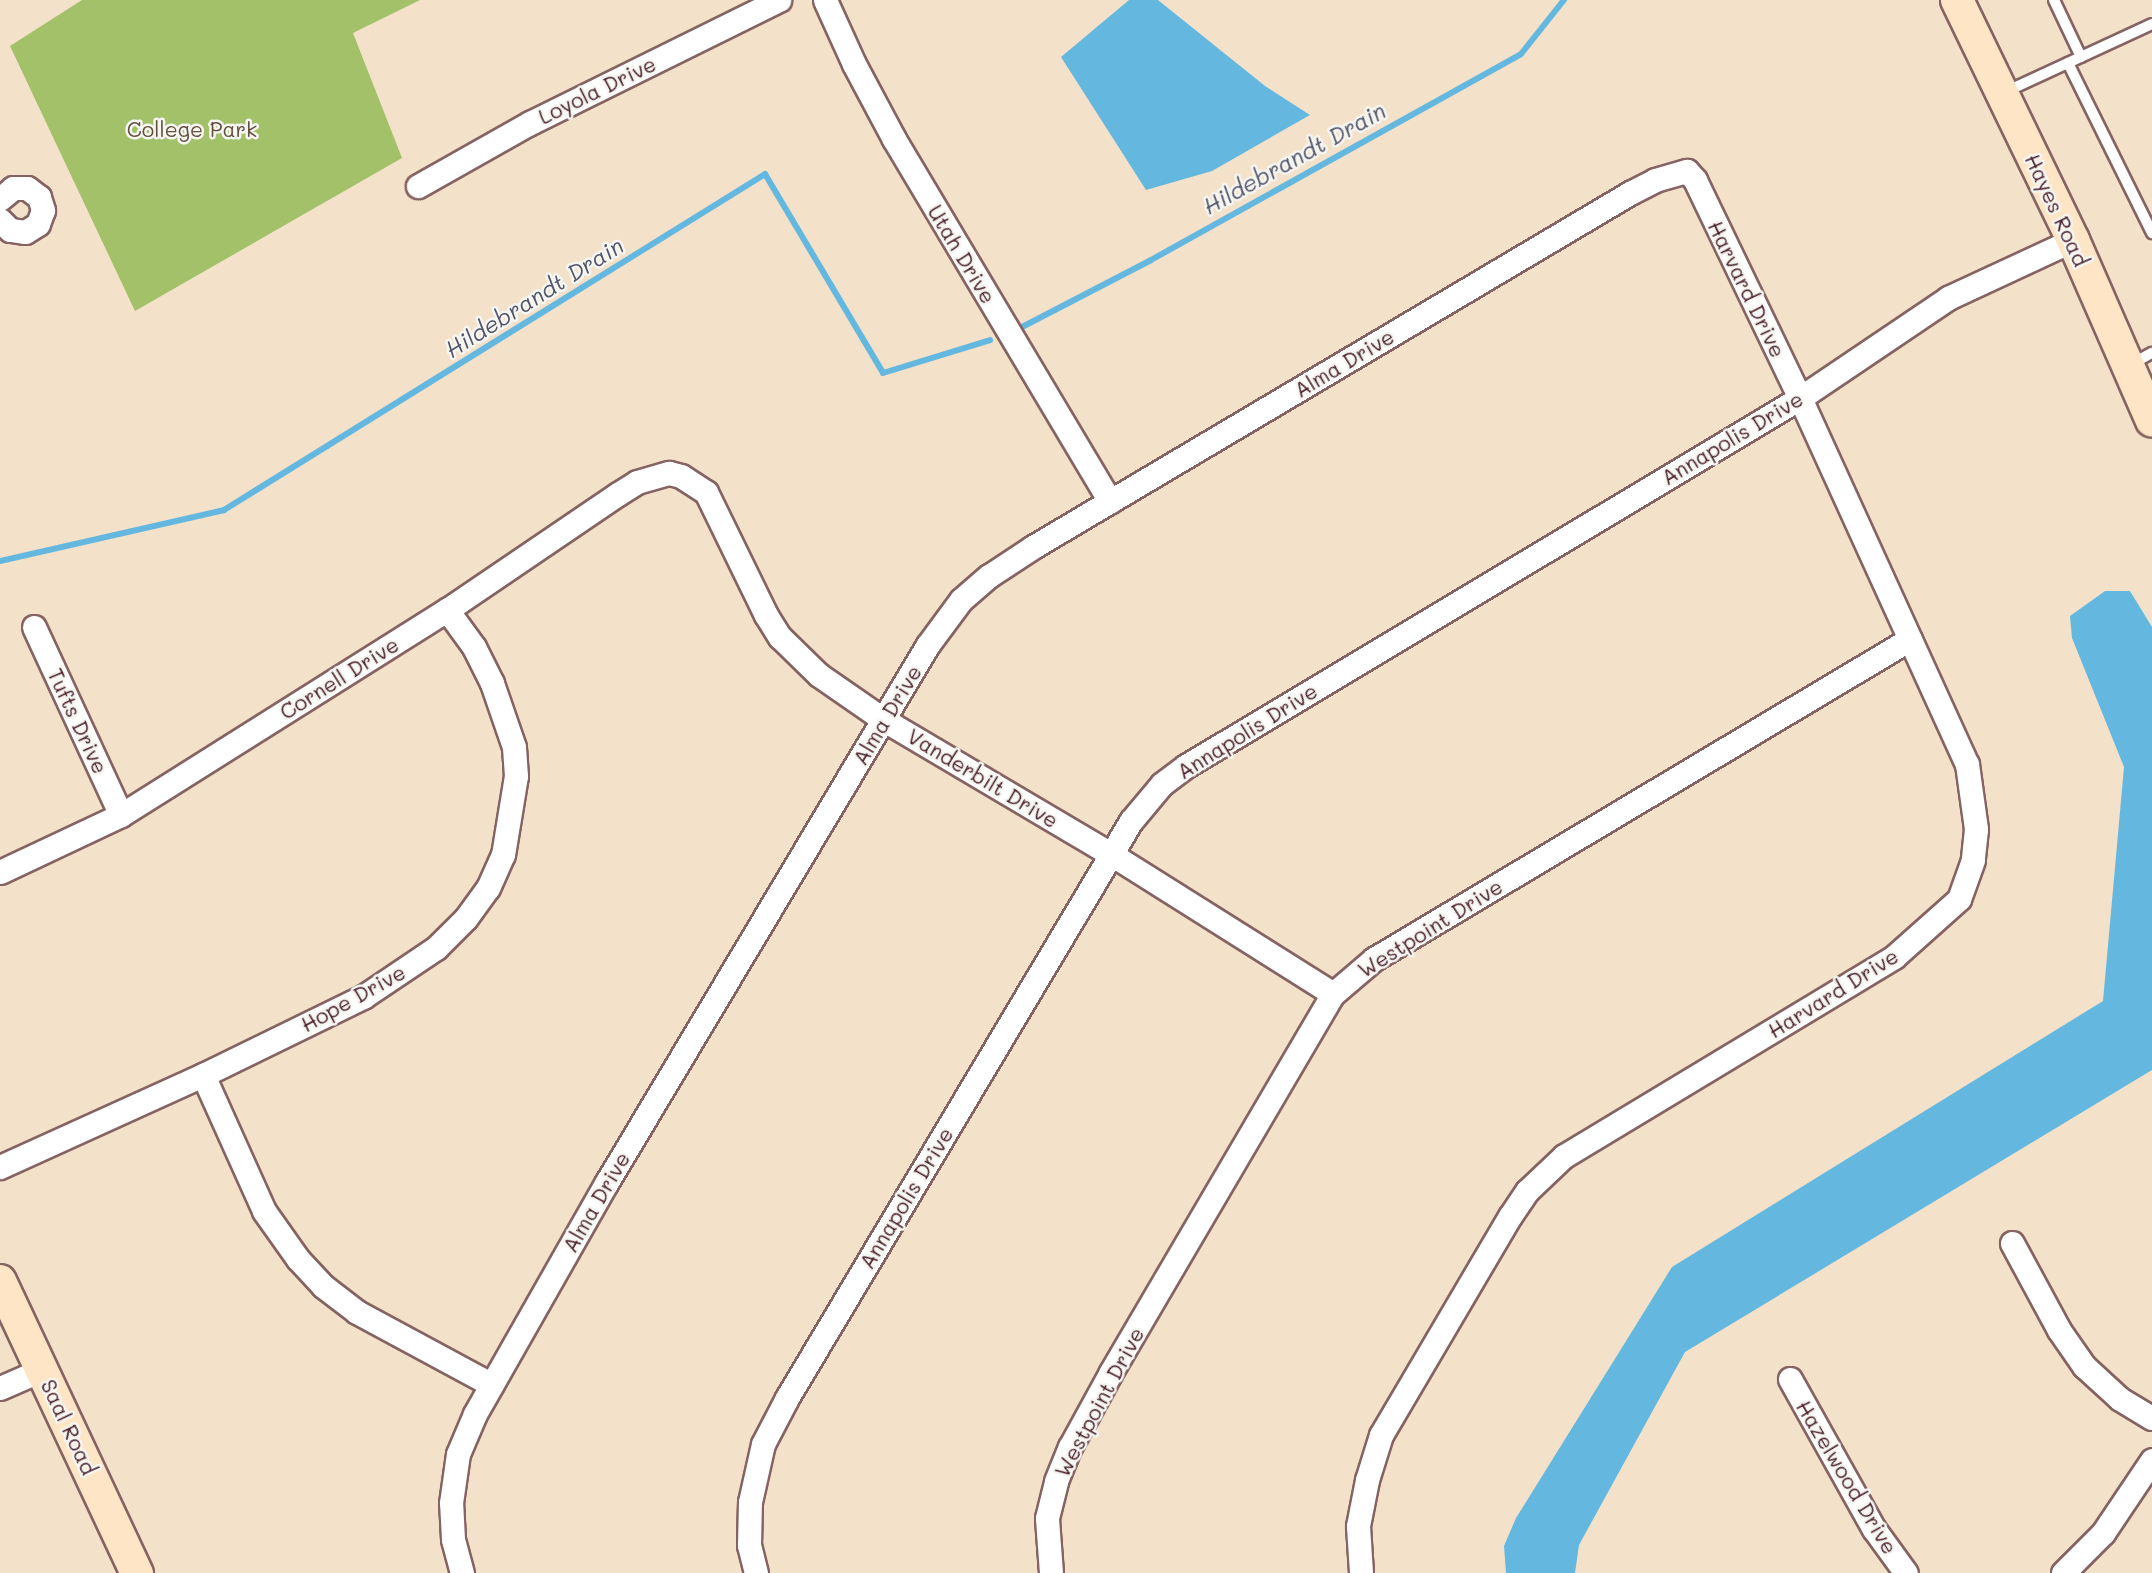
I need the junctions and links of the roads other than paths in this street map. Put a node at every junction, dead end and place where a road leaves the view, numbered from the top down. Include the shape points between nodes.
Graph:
1 (779, 0) edge
2 (825, 0) edge
3 (1957, 0) edge
4 (2054, 0) edge
5 (2152, 24) edge
6 (2081, 57) junction
7 (2068, 63) junction
8 (2001, 94) junction
9 (1680, 171) joint
10 (418, 186) dead end
11 (2152, 233) edge
12 (2073, 240) junction
13 (2139, 360) edge
14 (1800, 398) junction
15 (2152, 421) edge
16 (669, 473) joint
17 (1110, 502) junction
18 (447, 610) junction
19 (34, 627) dead end
20 (1910, 639) junction
21 (884, 720) junction
22 (121, 815) junction
23 (1111, 854) junction
24 (0, 872) edge
25 (1333, 994) junction
26 (203, 1075) junction
27 (0, 1167) edge
28 (2012, 1243) dead end
29 (0, 1281) edge
30 (41, 1370) junction
31 (1790, 1379) dead end
32 (492, 1385) junction
33 (0, 1388) edge
34 (2152, 1418) edge
35 (2152, 1460) edge
36 (137, 1573) edge
37 (462, 1573) edge
38 (756, 1573) edge
39 (1051, 1573) edge
40 (1361, 1573) edge
41 (1906, 1573) edge
42 (2063, 1573) edge

1 - 10 street, Loyola Drive via 530,123
2 - 17 street, Utah Drive via 894,139
3 - 8 street, Hayes Road
4 - 6 lane
5 - 6 lane
6 - 7 lane
7 - 8 lane
7 - 11 lane
8 - 12 street, Hayes Road
9 - 14 street, Harvard Drive via 1687,171 1695,180
9 - 17 street, Alma Drive via 1630,193
12 - 13 street, Hayes Road
12 - 14 street, Annapolis Drive via 1948,298
13 - 15 street, Hayes Road
14 - 20 street, Harvard Drive
14 - 23 street, Annapolis Drive via 1186,766 1146,801
16 - 18 street, Cornell Drive via 636,482
16 - 21 street, Vanderbilt Drive via 706,492 749,584 780,637 820,676
17 - 21 street, Alma Drive via 989,576 961,600 927,646
18 - 22 street, Cornell Drive
18 - 26 street, Hope Drive via 474,647 514,747 516,776 503,855 488,888 436,948 399,976
19 - 22 street, Tufts Drive
20 - 25 street, Westpoint Drive via 1374,959
20 - 40 street, Harvard Drive via 1967,764 1976,829 1973,860 1959,899 1894,957 1564,1156 1527,1191 1381,1435 1358,1526
21 - 23 street, Vanderbilt Drive
21 - 32 street, Alma Drive via 607,1182
22 - 24 street, Cornell Drive
23 - 25 street, Vanderbilt Drive
23 - 38 street, Annapolis Drive via 763,1444 750,1502 749,1545
25 - 39 street, Westpoint Drive via 1070,1447 1056,1480 1048,1518
26 - 27 street, Hope Drive
26 - 32 street via 264,1211 323,1286 357,1312
28 - 34 street via 2084,1366 2120,1399
29 - 30 street, Saal Road
30 - 33 street
30 - 36 street, Saal Road
31 - 41 street, Hazelwood Drive via 1874,1529
32 - 37 street, Alma Drive via 464,1439 454,1474 451,1521
35 - 42 street via 2103,1534

